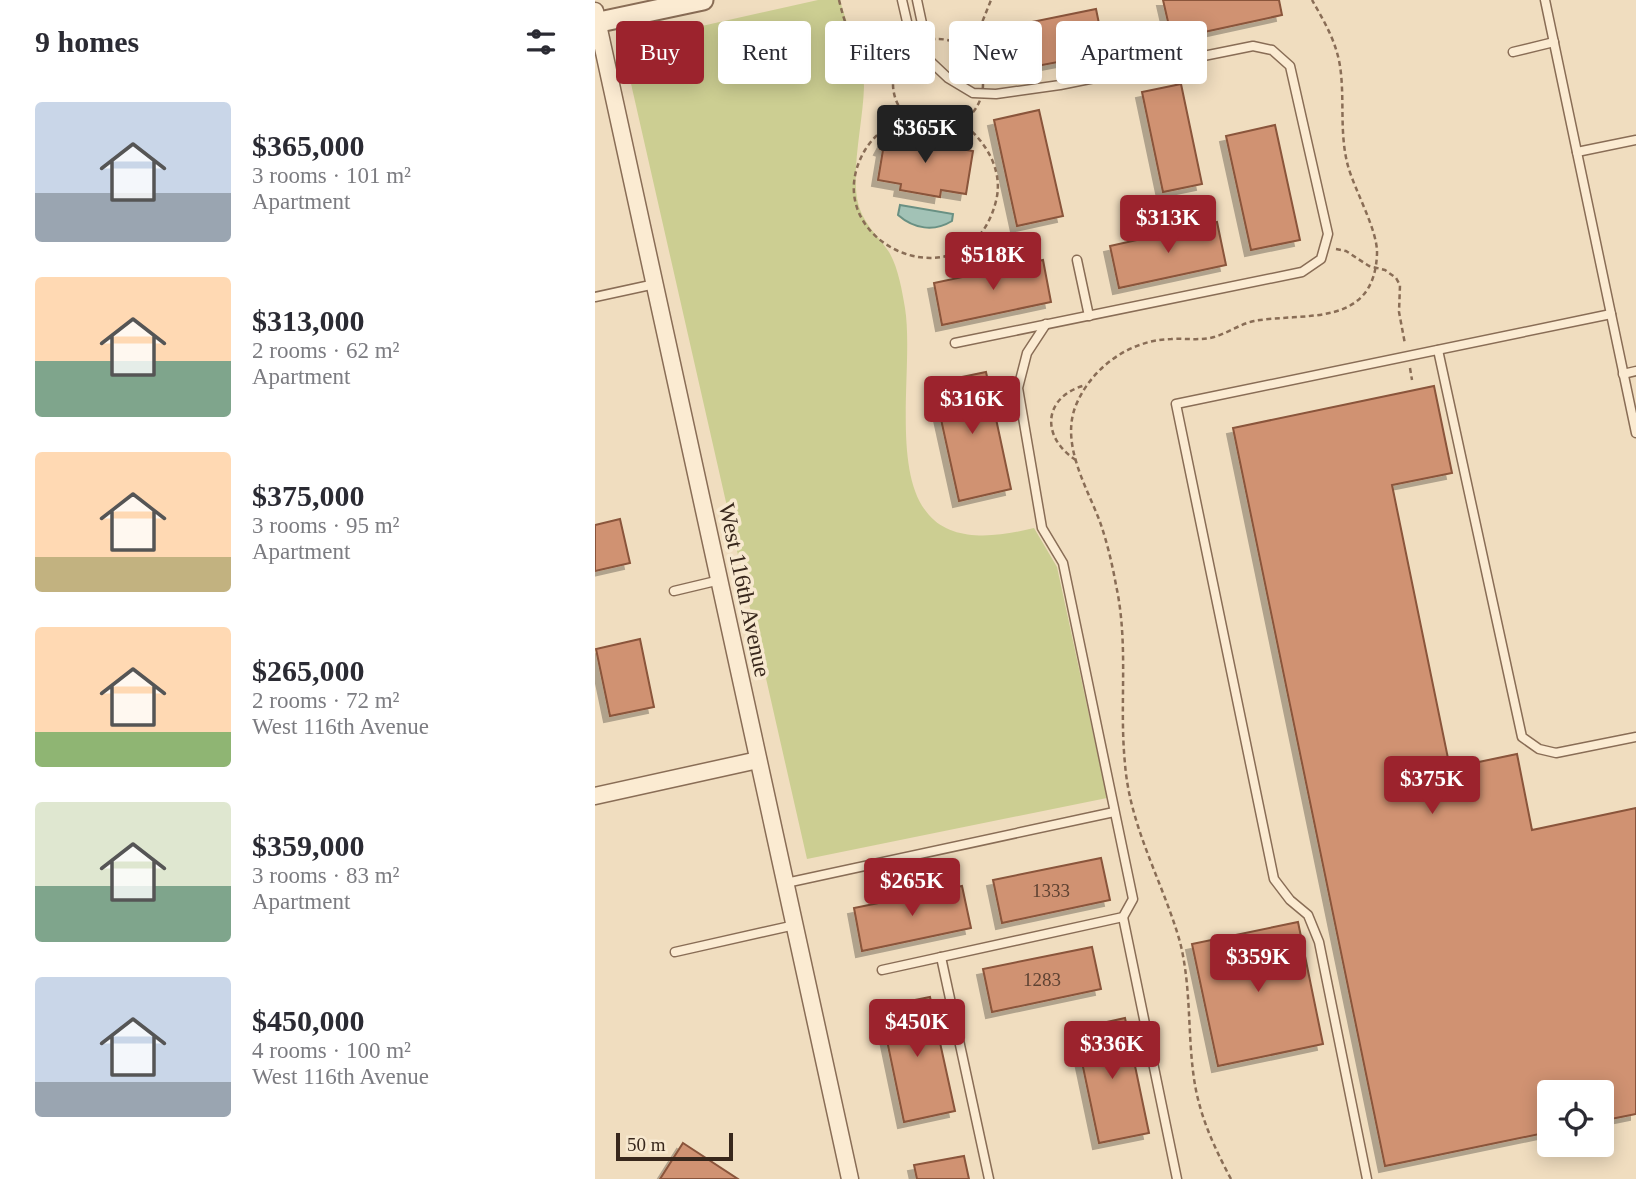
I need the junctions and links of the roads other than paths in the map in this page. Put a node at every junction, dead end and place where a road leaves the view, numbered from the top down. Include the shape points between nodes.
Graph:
1 (703, 0) edge
2 (902, 0) edge
3 (917, 0) edge
4 (1545, 0) edge
5 (596, 19) edge
6 (908, 21) edge
7 (921, 21) edge
8 (1554, 42) junction
9 (1513, 52) dead end
10 (935, 65) edge
11 (1636, 139) edge
12 (1577, 152) junction
13 (1077, 260) dead end
14 (655, 284) junction
15 (595, 297) edge
16 (1611, 314) junction
17 (1089, 316) junction
18 (1046, 324) junction
19 (955, 343) dead end
20 (1438, 350) junction
21 (1636, 371) edge
22 (1623, 374) junction
23 (1636, 433) edge
24 (720, 580) junction
25 (674, 591) dead end
26 (1636, 737) edge
27 (758, 760) junction
28 (595, 796) edge
29 (1115, 813) junction
30 (786, 883) junction
31 (1123, 917) junction
32 (795, 925) junction
33 (675, 951) dead end
34 (941, 957) junction
35 (882, 970) dead end
36 (850, 1179) edge
37 (989, 1179) edge
38 (1177, 1179) edge
39 (1367, 1179) edge

1 - 5 street
2 - 6 lane
3 - 7 lane
4 - 8 lane
5 - 14 street, West 116th Avenue
8 - 9 lane
8 - 12 lane
10 - 17 lane via 973,93 996,94 1253,46 1272,50 1290,66 1328,234 1321,259 1302,272
11 - 12 lane
12 - 16 lane
13 - 17 lane
14 - 15 lane
14 - 24 street, West 116th Avenue
16 - 20 lane
16 - 22 lane
17 - 18 lane
18 - 19 lane
18 - 29 lane via 1027,353 1018,388 1042,528 1063,563
20 - 26 lane via 1522,737 1539,749 1556,753
20 - 39 lane via 1176,404 1274,878 1308,915 1319,942
21 - 22 lane
22 - 23 lane
24 - 25 lane
24 - 27 street, West 116th Avenue
27 - 28 street
27 - 30 street, West 116th Avenue
29 - 30 lane
29 - 31 lane via 1133,899
30 - 32 street, West 116th Avenue
31 - 34 lane
31 - 38 lane
32 - 33 lane
32 - 36 street, West 116th Avenue
34 - 35 lane
34 - 37 lane

